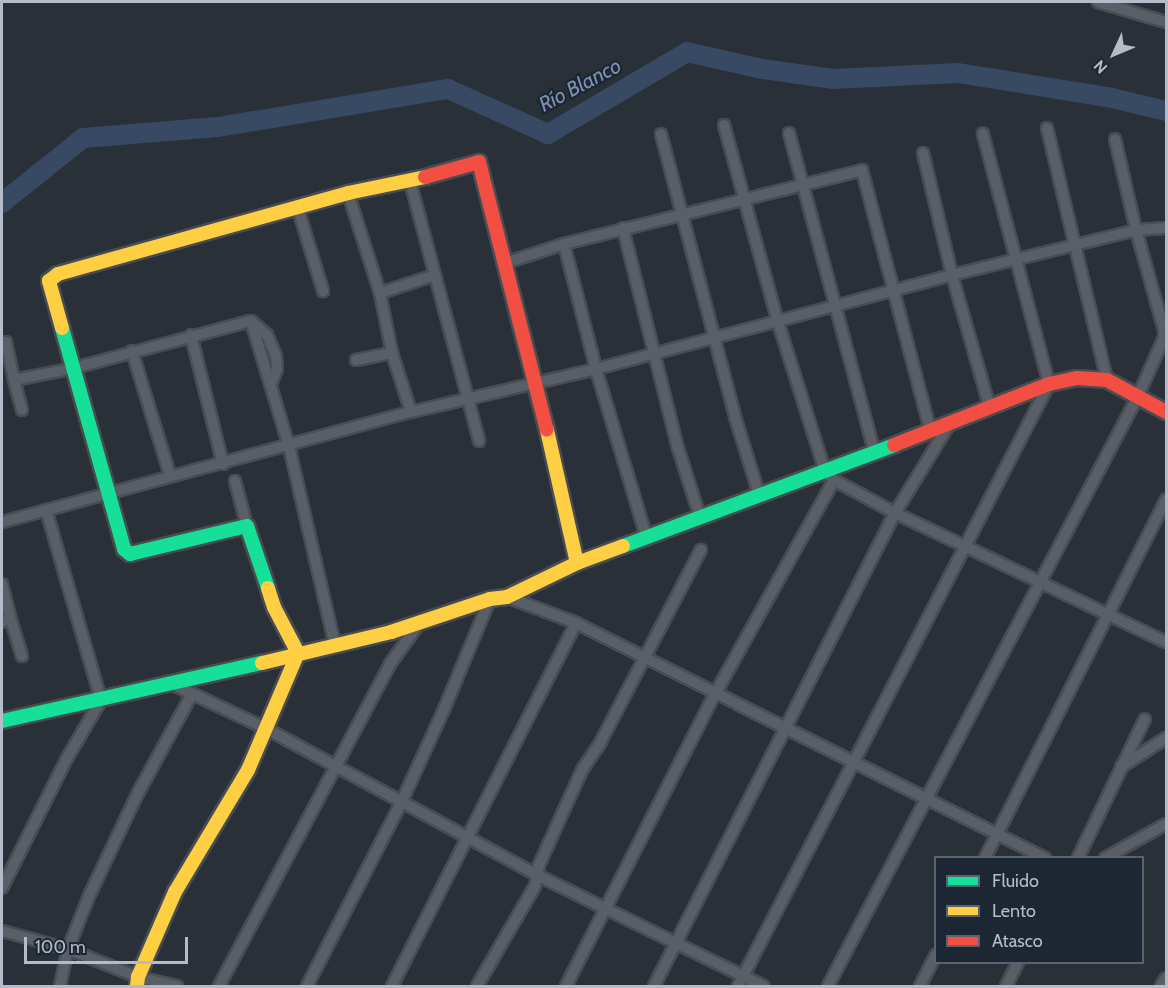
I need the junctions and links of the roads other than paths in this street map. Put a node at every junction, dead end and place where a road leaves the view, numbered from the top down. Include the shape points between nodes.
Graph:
1 (1098, 2) edge
2 (1167, 22) edge
3 (724, 125) dead end
4 (1047, 128) dead end
5 (789, 132) dead end
6 (661, 134) dead end
7 (983, 134) dead end
8 (1115, 139) dead end
9 (922, 153) dead end
10 (410, 181) junction
11 (805, 185) junction
12 (348, 193) junction
13 (746, 200) junction
14 (298, 209) junction
15 (683, 214) junction
16 (623, 228) junction
17 (1167, 228) edge
18 (1136, 230) junction
19 (564, 244) junction
20 (1075, 244) junction
21 (1014, 259) junction
22 (505, 263) junction
23 (435, 275) junction
24 (952, 275) junction
25 (892, 290) junction
26 (323, 291) dead end
27 (380, 293) junction
28 (835, 307) junction
29 (778, 322) junction
30 (191, 335) junction
31 (714, 338) junction
32 (6, 342) dead end
33 (132, 351) junction
34 (392, 353) junction
35 (656, 354) junction
36 (356, 360) dead end
37 (74, 368) junction
38 (596, 369) junction
39 (14, 380) junction
40 (1107, 380) junction
41 (536, 382) junction
42 (1049, 384) junction
43 (1138, 396) junction
44 (466, 400) junction
45 (990, 408) junction
46 (22, 410) dead end
47 (411, 412) junction
48 (1167, 412) edge
49 (949, 425) junction
50 (930, 430) junction
51 (479, 441) dead end
52 (289, 446) junction
53 (874, 451) junction
54 (223, 464) junction
55 (170, 475) junction
56 (830, 475) junction
57 (235, 481) dead end
58 (108, 494) junction
59 (759, 494) junction
60 (1167, 499) edge
61 (46, 510) junction
62 (895, 513) junction
63 (699, 517) junction
64 (2, 522) edge
65 (247, 526) junction
66 (646, 536) junction
67 (967, 547) junction
68 (701, 550) dead end
69 (577, 563) junction
70 (2, 584) edge
71 (1041, 584) junction
72 (507, 597) junction
73 (490, 599) junction
74 (1109, 617) junction
75 (6, 619) edge
76 (576, 623) junction
77 (418, 625) junction
78 (391, 632) junction
79 (1167, 642) edge
80 (335, 645) junction
81 (401, 650) junction
82 (298, 653) junction
83 (22, 656) dead end
84 (645, 659) junction
85 (174, 685) junction
86 (192, 694) junction
87 (715, 694) junction
88 (101, 700) junction
89 (1145, 719) dead end
90 (2, 721) edge
91 (267, 729) junction
92 (783, 729) junction
93 (1167, 738) edge
94 (854, 763) junction
95 (336, 766) junction
96 (1121, 767) junction
97 (927, 798) junction
98 (402, 801) junction
99 (1167, 824) edge
100 (998, 833) junction
101 (470, 837) junction
102 (987, 856) edge
103 (1041, 856) edge
104 (1079, 856) edge
105 (1109, 856) edge
106 (539, 876) junction
107 (2, 888) edge
108 (605, 909) junction
109 (2, 931) edge
110 (676, 942) junction
111 (68, 949) junction
112 (934, 960) edge
113 (1018, 964) edge
114 (743, 976) junction
115 (1167, 978) edge
116 (137, 982) edge
117 (60, 987) edge
118 (177, 987) edge
119 (219, 987) edge
120 (307, 987) edge
121 (392, 987) edge
122 (477, 987) edge
123 (566, 987) edge
124 (654, 987) edge
125 (738, 987) edge
126 (764, 987) edge
127 (828, 987) edge
128 (920, 987) edge
129 (1006, 987) edge
130 (1161, 987) edge

1 - 2 street
3 - 13 street
4 - 20 street
5 - 11 street
6 - 15 street
7 - 21 street
8 - 18 street
9 - 24 street
10 - 12 street
10 - 22 street via 479,162
10 - 23 street
11 - 13 street
11 - 25 street via 862,170
11 - 28 street
12 - 14 street
12 - 27 street
13 - 15 street
13 - 29 street
14 - 26 street
14 - 37 street via 58,274 49,281
15 - 16 street
15 - 31 street
16 - 19 street
16 - 35 street
17 - 18 street
18 - 20 street
18 - 43 street via 1164,330
19 - 22 street
19 - 38 street
20 - 21 street
20 - 40 street
21 - 24 street
21 - 42 street
22 - 41 street
23 - 27 street
23 - 44 street
24 - 25 street
24 - 45 street
25 - 28 street
25 - 50 street
27 - 34 street
28 - 29 street
28 - 53 street
29 - 31 street
29 - 56 street
30 - 33 street
30 - 52 street via 251,321
30 - 54 street
31 - 35 street
31 - 59 street
32 - 39 street
33 - 37 street
33 - 55 street
34 - 36 street
34 - 47 street
35 - 38 street
35 - 63 street
37 - 39 street
37 - 58 street
38 - 41 street
38 - 66 street
39 - 46 street
40 - 42 street via 1077,378
40 - 43 street
41 - 44 street
41 - 69 street
42 - 45 street
42 - 67 street
43 - 48 street
43 - 71 street
44 - 47 street
44 - 51 street
45 - 49 street
47 - 52 street
49 - 50 street
49 - 62 street
50 - 53 street
52 - 54 street
52 - 80 street
53 - 56 street
54 - 55 street
55 - 58 street
56 - 59 street
56 - 62 street
56 - 87 street
57 - 65 street
58 - 61 street
58 - 65 street via 124,549 130,554
59 - 63 street
60 - 74 street
61 - 64 street
61 - 88 street
62 - 67 street
62 - 92 street
63 - 66 street
65 - 82 street via 274,607
66 - 69 street
67 - 71 street
67 - 94 street
68 - 84 street
69 - 72 street
70 - 75 street
71 - 74 street
71 - 97 street
72 - 73 street
72 - 76 street
73 - 77 street
73 - 98 street
74 - 79 street
74 - 100 street
75 - 83 street
76 - 84 street
76 - 101 street
77 - 78 street
77 - 81 street
78 - 80 street
78 - 81 street
80 - 82 street
81 - 95 street
82 - 85 street
82 - 91 street
84 - 87 street
84 - 106 street via 582,770 539,865
85 - 86 street
85 - 88 street
86 - 91 street
86 - 111 street via 138,793
87 - 92 street
87 - 108 street
88 - 90 street
88 - 107 street via 66,760
89 - 96 street
91 - 95 street
91 - 116 street via 248,770 175,892
92 - 94 street
92 - 110 street
93 - 96 street
94 - 97 street
94 - 114 street
95 - 98 street
95 - 119 street
96 - 104 street
97 - 100 street
97 - 127 street
98 - 101 street
98 - 120 street
99 - 105 street
100 - 102 street
100 - 103 street
101 - 106 street
101 - 121 street
106 - 108 street
106 - 122 street
108 - 110 street
108 - 123 street
109 - 111 street
110 - 114 street
110 - 124 street
111 - 116 street
111 - 117 street
112 - 128 street
113 - 129 street
114 - 125 street
114 - 126 street
115 - 130 street
116 - 118 street

